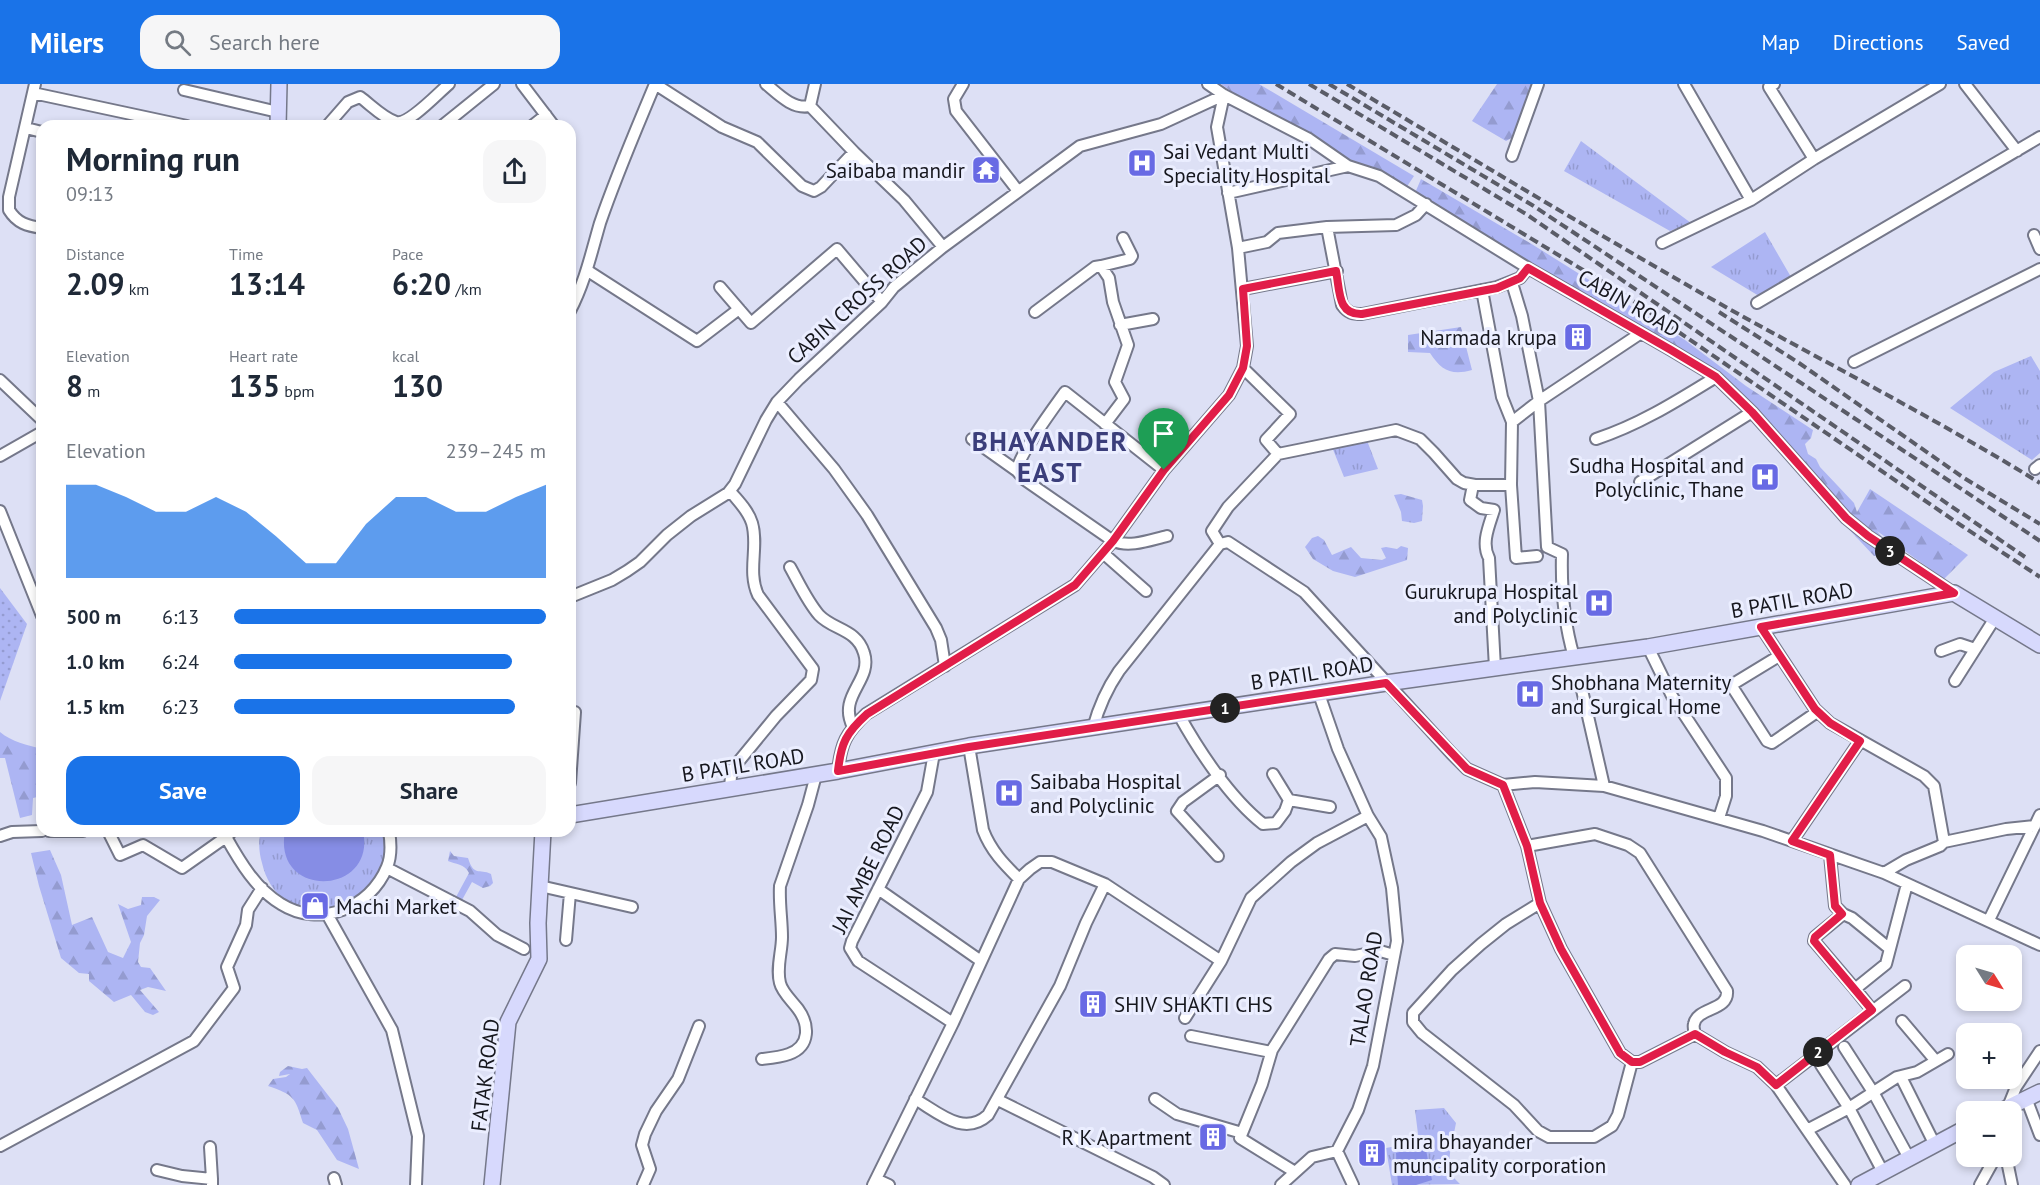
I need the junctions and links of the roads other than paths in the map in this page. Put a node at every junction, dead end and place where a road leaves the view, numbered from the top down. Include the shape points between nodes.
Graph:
1 (279, 84) edge
2 (449, 84) edge
3 (494, 84) edge
4 (522, 84) edge
5 (655, 84) edge
6 (766, 84) edge
7 (815, 84) edge
8 (963, 84) edge
9 (1208, 84) edge
10 (1538, 84) edge
11 (1684, 84) edge
12 (1940, 84) edge
13 (1965, 84) edge
14 (1770, 85) edge
15 (34, 89) edge
16 (184, 90) dead end
17 (1224, 95) junction
18 (810, 106) junction
19 (546, 115) junction
20 (278, 119) edge
21 (162, 120) edge
22 (332, 120) edge
23 (394, 120) edge
24 (411, 120) edge
25 (449, 120) edge
26 (540, 120) edge
27 (550, 120) edge
28 (26, 128) junction
29 (36, 130) edge
30 (2040, 137) edge
31 (2017, 151) junction
32 (854, 152) junction
33 (1512, 156) dead end
34 (1814, 159) junction
35 (1348, 166) junction
36 (1018, 191) junction
37 (1228, 193) junction
38 (1751, 200) junction
39 (1426, 204) junction
40 (36, 227) edge
41 (1327, 227) junction
42 (2034, 235) dead end
43 (1123, 238) dead end
44 (1662, 243) dead end
45 (943, 247) junction
46 (1238, 248) junction
47 (2040, 249) edge
48 (1101, 266) junction
49 (1528, 268) junction
50 (2040, 269) edge
51 (588, 271) junction
52 (1336, 271) junction
53 (1512, 283) junction
54 (720, 288) dead end
55 (1243, 289) junction
56 (1482, 290) junction
57 (576, 298) edge
58 (882, 302) junction
59 (1757, 303) dead end
60 (739, 309) junction
61 (1035, 312) dead end
62 (1153, 319) dead end
63 (1120, 325) junction
64 (1641, 333) junction
65 (1854, 362) dead end
66 (1243, 368) junction
67 (1716, 377) junction
68 (0, 380) edge
69 (1539, 400) junction
70 (777, 402) junction
71 (1752, 412) junction
72 (36, 414) edge
73 (1512, 422) junction
74 (1105, 424) junction
75 (36, 435) edge
76 (972, 439) dead end
77 (1596, 439) dead end
78 (1278, 454) junction
79 (0, 456) edge
80 (1164, 470) junction
81 (1017, 471) junction
82 (1640, 482) dead end
83 (1473, 485) junction
84 (1511, 485) junction
85 (730, 491) junction
86 (0, 511) edge
87 (1167, 536) dead end
88 (1113, 541) junction
89 (1220, 543) junction
90 (1103, 553) junction
91 (1537, 556) dead end
92 (790, 567) dead end
93 (1146, 591) dead end
94 (1954, 593) junction
95 (576, 595) edge
96 (36, 601) edge
97 (1995, 618) junction
98 (1761, 627) junction
99 (2040, 645) edge
100 (1648, 647) junction
101 (1975, 649) junction
102 (1941, 651) dead end
103 (1779, 656) junction
104 (1575, 657) junction
105 (945, 666) junction
106 (1495, 668) junction
107 (1955, 681) dead end
108 (1386, 683) junction
109 (1582, 690) dead end
110 (1319, 694) junction
111 (1817, 712) junction
112 (1179, 715) junction
113 (853, 727) junction
114 (1093, 728) junction
115 (1860, 741) junction
116 (969, 747) junction
117 (934, 753) junction
118 (838, 771) junction
119 (1273, 774) dead end
120 (816, 775) junction
121 (1220, 775) junction
122 (1503, 785) junction
123 (1604, 786) junction
124 (730, 789) junction
125 (1289, 800) junction
126 (1330, 807) dead end
127 (576, 814) edge
128 (2040, 815) edge
129 (1368, 816) junction
130 (1719, 818) junction
131 (2035, 826) junction
132 (36, 831) edge
133 (0, 836) edge
134 (111, 837) edge
135 (225, 837) edge
136 (230, 837) edge
137 (390, 837) edge
138 (543, 837) edge
139 (1792, 841) junction
140 (1944, 842) junction
141 (1527, 846) junction
142 (1830, 855) junction
143 (1218, 856) dead end
144 (387, 868) junction
145 (1884, 873) junction
146 (1019, 879) junction
147 (1105, 884) junction
148 (1907, 884) junction
149 (540, 886) junction
150 (262, 888) junction
151 (878, 889) junction
152 (570, 893) junction
153 (1540, 903) junction
154 (632, 907) dead end
155 (327, 914) junction
156 (1842, 914) junction
157 (1989, 920) junction
158 (567, 940) dead end
159 (2040, 945) edge
160 (1890, 949) junction
161 (524, 950) dead end
162 (1394, 955) junction
163 (981, 961) junction
164 (1221, 961) junction
165 (1905, 986) dead end
166 (1855, 989) junction
167 (1872, 1010) junction
168 (1185, 1018) dead end
169 (1902, 1022) dead end
170 (953, 1023) junction
171 (699, 1026) dead end
172 (1695, 1034) junction
173 (1191, 1036) dead end
174 (1844, 1047) dead end
175 (2040, 1051) edge
176 (1271, 1052) junction
177 (1948, 1054) dead end
178 (762, 1059) dead end
179 (1935, 1060) junction
180 (1632, 1062) junction
181 (1821, 1065) dead end
182 (1901, 1077) junction
183 (1776, 1085) junction
184 (1873, 1092) junction
185 (2027, 1092) edge
186 (915, 1100) junction
187 (998, 1100) junction
188 (1155, 1100) dead end
189 (2014, 1101) edge
190 (1849, 1108) junction
191 (1807, 1130) junction
192 (1242, 1133) junction
193 (1956, 1133) edge
194 (2040, 1136) edge
195 (1935, 1145) junction
196 (0, 1146) edge
197 (210, 1147) dead end
198 (1337, 1151) junction
199 (1910, 1158) junction
200 (1990, 1167) edge
201 (2008, 1167) edge
202 (157, 1170) dead end
203 (1295, 1172) junction
204 (1883, 1172) junction
205 (212, 1182) edge
206 (875, 1182) edge
207 (416, 1185) edge
208 (492, 1185) edge
209 (643, 1185) edge
210 (889, 1185) edge
211 (1164, 1185) edge
212 (1281, 1185) edge
213 (1353, 1185) edge
214 (1845, 1185) edge
215 (1859, 1185) edge
216 (1980, 1185) edge
217 (2012, 1185) edge

1 - 20 main road
2 - 24 street
3 - 25 street
4 - 19 street
5 - 32 street via 722,127 757,142 809,190 821,187
5 - 51 street via 600,224
6 - 18 street via 794,105
7 - 18 street
8 - 36 street via 954,99 956,111
9 - 17 street
10 - 33 street
11 - 38 street
12 - 34 street
13 - 31 street
14 - 34 street
15 - 21 street
15 - 28 street
16 - 20 street
17 - 35 street via 1310,139
17 - 36 street, CABIN CROSS ROAD via 1161,124 1080,146
17 - 37 street via 1217,127
18 - 32 street
19 - 26 street
19 - 27 street
22 - 23 street via 348,102 360,97
28 - 29 street
28 - 40 street via 9,210 20,222
30 - 31 street
31 - 59 street
32 - 45 street via 904,200
34 - 38 street
35 - 37 street
35 - 39 street, CABIN ROAD via 1379,176
36 - 45 street, CABIN CROSS ROAD
37 - 46 street
38 - 44 street
39 - 41 street via 1416,215 1396,225
39 - 49 street, CABIN ROAD
41 - 46 street via 1278,233 1267,242
41 - 52 street
42 - 47 street
43 - 48 street via 1131,259
45 - 58 street, CABIN CROSS ROAD via 894,287
46 - 55 street
48 - 61 street
48 - 63 street via 1109,278
49 - 53 street
49 - 64 street, CABIN ROAD
50 - 65 street
51 - 57 street
51 - 60 street via 697,341
52 - 55 street
52 - 56 street via 1342,305 1353,314
53 - 56 street
53 - 69 street
54 - 60 street
55 - 66 street via 1247,346
56 - 73 street via 1502,397
58 - 60 street via 837,249 751,322
58 - 70 street, CABIN CROSS ROAD
62 - 63 street
63 - 74 street via 1128,345 1115,382 1124,399
64 - 67 street, CABIN ROAD
64 - 69 street
66 - 78 street via 1290,414 1266,440
66 - 80 street via 1229,395
67 - 71 street, CABIN ROAD
67 - 77 street via 1660,411
68 - 72 street
69 - 73 street
69 - 104 street via 1548,548 1562,554 1567,633
70 - 85 street, CABIN CROSS ROAD
70 - 105 street via 834,469 887,545 936,628
71 - 82 street
71 - 94 street, CABIN ROAD via 1846,518
73 - 84 street
74 - 80 street
74 - 81 street via 1065,392 1041,424
75 - 79 street
76 - 81 street
78 - 83 street via 1396,430 1420,439 1456,479
78 - 89 street via 1228,507 1212,531
80 - 88 street
81 - 88 street
83 - 84 street
83 - 106 street via 1472,504 1494,510 1485,552 1489,558
84 - 91 street via 1516,558
85 - 95 street, CABIN CROSS ROAD via 691,516 627,571
85 - 124 street via 746,509 752,524 753,585 813,669 811,680 735,766
86 - 96 street
87 - 88 street via 1122,545
88 - 90 street
89 - 108 street via 1228,542 1304,592
89 - 114 street via 1107,688
90 - 93 street
90 - 105 street via 1075,585
92 - 113 street via 820,617 860,641 866,669 848,708
94 - 97 main road
94 - 98 main road, B PATIL ROAD
97 - 99 main road
97 - 101 street
98 - 100 main road, B PATIL ROAD
98 - 103 street
100 - 104 main road, B PATIL ROAD
100 - 130 street via 1672,696 1726,778 1726,796
101 - 102 street via 1960,644
101 - 107 street
103 - 111 street
103 - 111 street via 1733,684 1767,741 1772,743
104 - 106 main road, B PATIL ROAD
105 - 113 street via 867,714
106 - 108 main road, B PATIL ROAD
108 - 110 main road, B PATIL ROAD
108 - 122 street via 1467,769
109 - 123 street
110 - 112 main road, B PATIL ROAD
110 - 129 street, TALAO ROAD
111 - 115 street
112 - 114 main road, B PATIL ROAD
112 - 121 street
113 - 118 street via 840,751
114 - 116 main road, B PATIL ROAD
115 - 139 street
115 - 140 street via 1924,776 1934,786
116 - 117 main road, B PATIL ROAD
116 - 146 street via 983,830 993,852
117 - 118 main road, B PATIL ROAD
117 - 151 street, JAI AMBE ROAD via 927,792
118 - 120 main road, B PATIL ROAD
119 - 125 street
120 - 124 main road, B PATIL ROAD
120 - 178 street via 780,886 779,900 780,985 805,1020 807,1032 798,1049 790,1054
121 - 125 street via 1246,811 1263,824 1276,823
121 - 143 street via 1183,802 1177,811
122 - 123 street via 1535,782
122 - 141 street
123 - 130 street
124 - 127 main road, B PATIL ROAD
125 - 126 street
128 - 131 street
129 - 162 street, TALAO ROAD via 1381,837 1392,888 1397,941
129 - 164 street via 1317,843 1251,898
130 - 139 street
131 - 140 street
131 - 157 street
132 - 133 street
134 - 135 street via 120,855 143,845 182,868
136 - 150 street via 246,870
137 - 144 street
138 - 149 main road, FATAK ROAD
139 - 142 street
140 - 145 street
141 - 153 street
141 - 172 street via 1595,834 1641,853 1727,991 1724,1003 1696,1018
142 - 145 street
142 - 156 street via 1835,906
144 - 155 street via 373,890 353,907
144 - 161 street via 470,911 497,935
145 - 148 street
146 - 147 street via 1040,862 1052,862
146 - 163 street
147 - 164 street
147 - 187 street via 1060,986
148 - 157 street
148 - 160 street
149 - 152 street
149 - 208 main road, FATAK ROAD via 539,959 508,1022
150 - 155 street via 280,904 303,915
150 - 196 street via 248,910 246,925 227,968 234,988 194,1041
151 - 163 street
151 - 170 street, JAI AMBE ROAD via 852,941 852,954
152 - 154 street
152 - 158 street
153 - 180 street via 1611,1039
153 - 180 street via 1506,924 1452,970 1413,1013 1413,1022 1549,1137 1594,1137 1612,1126
155 - 207 street via 392,1030 418,1136
156 - 160 street
156 - 166 street via 1814,941
157 - 159 street
160 - 166 street via 1886,964
162 - 176 street via 1380,951 1355,956 1335,954
162 - 198 street, TALAO ROAD via 1373,1066 1358,1110
163 - 170 street
164 - 168 street
165 - 167 street
166 - 167 street
167 - 183 street
169 - 179 street
170 - 186 street
171 - 209 street via 678,1079 645,1134 642,1145 650,1169
172 - 180 street via 1640,1062
172 - 183 street via 1757,1067
173 - 176 street
174 - 184 street
175 - 185 street
176 - 192 street
177 - 179 street
179 - 182 street
181 - 190 street
182 - 184 street
182 - 195 street
183 - 191 street
184 - 190 street
184 - 199 street
185 - 189 main road
185 - 194 street
186 - 187 street via 970,1126 980,1123
186 - 206 street
187 - 211 street
188 - 192 street via 1177,1114
190 - 191 street
190 - 204 street
191 - 214 street
192 - 203 street via 1240,1138
193 - 195 main road
195 - 199 main road
197 - 205 street
198 - 203 street via 1312,1157
198 - 213 street
199 - 204 main road
200 - 216 street
201 - 217 street
202 - 205 street
203 - 212 street
204 - 215 main road
206 - 210 street

